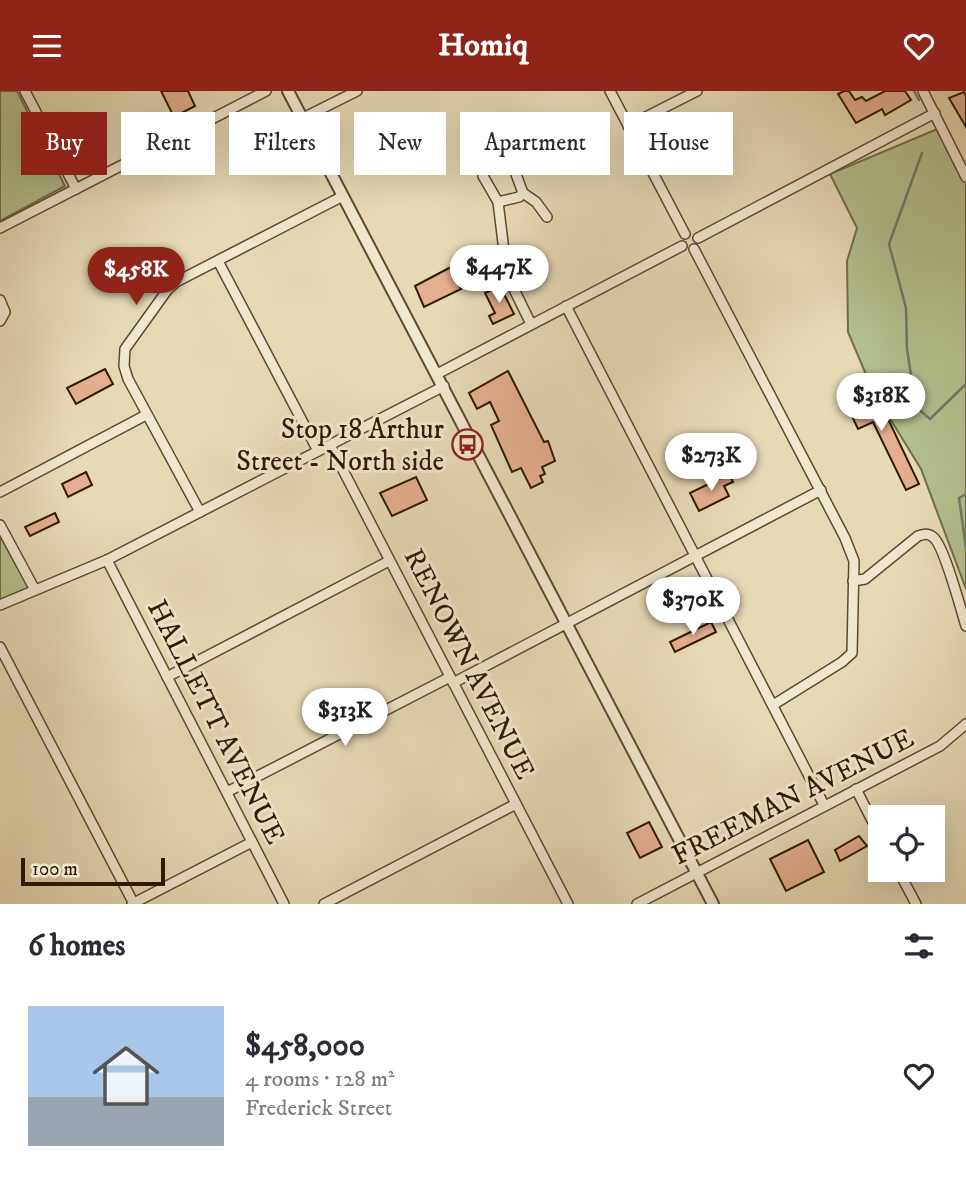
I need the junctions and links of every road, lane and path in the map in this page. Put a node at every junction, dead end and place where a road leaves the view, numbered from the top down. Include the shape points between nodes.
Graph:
1 (25, 91) edge
2 (266, 91) edge
3 (288, 91) edge
4 (357, 91) edge
5 (610, 91) edge
6 (697, 91) edge
7 (923, 91) edge
8 (300, 112) edge
9 (315, 112) edge
10 (656, 112) edge
11 (935, 113) junction
12 (624, 118) edge
13 (332, 175) edge
14 (483, 175) edge
15 (516, 175) edge
16 (654, 175) edge
17 (966, 177) edge
18 (76, 190) junction
19 (523, 193) junction
20 (343, 196) junction
21 (498, 202) junction
22 (548, 217) dead end
23 (0, 227) edge
24 (685, 234) junction
25 (698, 238) junction
26 (682, 246) junction
27 (694, 249) junction
28 (218, 261) junction
29 (0, 300) edge
30 (566, 306) junction
31 (0, 321) edge
32 (531, 324) junction
33 (437, 374) junction
34 (444, 386) junction
35 (146, 415) junction
36 (330, 445) junction
37 (318, 451) junction
38 (821, 491) junction
39 (0, 492) edge
40 (200, 512) junction
41 (0, 525) edge
42 (695, 557) junction
43 (107, 560) junction
44 (389, 561) junction
45 (853, 581) junction
46 (35, 590) junction
47 (0, 605) edge
48 (567, 622) junction
49 (966, 626) edge
50 (0, 647) edge
51 (167, 677) junction
52 (451, 680) junction
53 (772, 705) junction
54 (966, 724) edge
55 (856, 789) junction
56 (226, 792) junction
57 (516, 804) junction
58 (824, 805) junction
59 (868, 812) edge
60 (252, 842) junction
61 (696, 873) junction
62 (904, 882) edge
63 (133, 904) edge
64 (284, 904) edge
65 (324, 904) edge
66 (568, 904) edge
67 (637, 904) edge
68 (713, 904) edge
69 (916, 904) edge

1 - 18 street
2 - 18 street
3 - 8 street
4 - 9 street
5 - 12 street
6 - 10 street
7 - 11 street
11 - 17 street
11 - 25 street
13 - 20 street
14 - 21 street
15 - 19 street
16 - 24 street
18 - 23 street
19 - 21 street
19 - 22 street
20 - 28 street
20 - 33 street
21 - 32 street via 507,275
24 - 25 street
24 - 26 street
25 - 27 street
26 - 27 street
26 - 30 street
27 - 38 street
28 - 35 street via 168,289 125,349 124,366
28 - 37 street
29 - 31 street via 5,311
30 - 32 street
30 - 42 street
32 - 33 street
33 - 34 street
34 - 36 street
34 - 48 street
35 - 39 street
35 - 40 street
36 - 37 street
36 - 44 street, RENOWN AVENUE
37 - 40 street
38 - 42 street
38 - 45 street via 851,550
40 - 43 street
41 - 46 street
42 - 48 street
42 - 53 street
43 - 46 street
43 - 51 street, HALLETT AVENUE
44 - 51 street
44 - 52 street, RENOWN AVENUE
45 - 49 street via 865,579 918,536 930,535 940,547
45 - 53 street via 851,655
46 - 47 street
48 - 52 street
48 - 61 street
50 - 63 street
51 - 56 street, HALLETT AVENUE
52 - 56 street
52 - 57 street, RENOWN AVENUE
53 - 58 street
54 - 55 street, FREEMAN AVENUE via 940,746
55 - 58 street, FREEMAN AVENUE
55 - 59 street
56 - 60 street, HALLETT AVENUE
57 - 65 street
57 - 66 street, RENOWN AVENUE
58 - 61 street, FREEMAN AVENUE
60 - 63 street
60 - 64 street, HALLETT AVENUE
61 - 67 street, FREEMAN AVENUE
61 - 68 street
62 - 69 street

